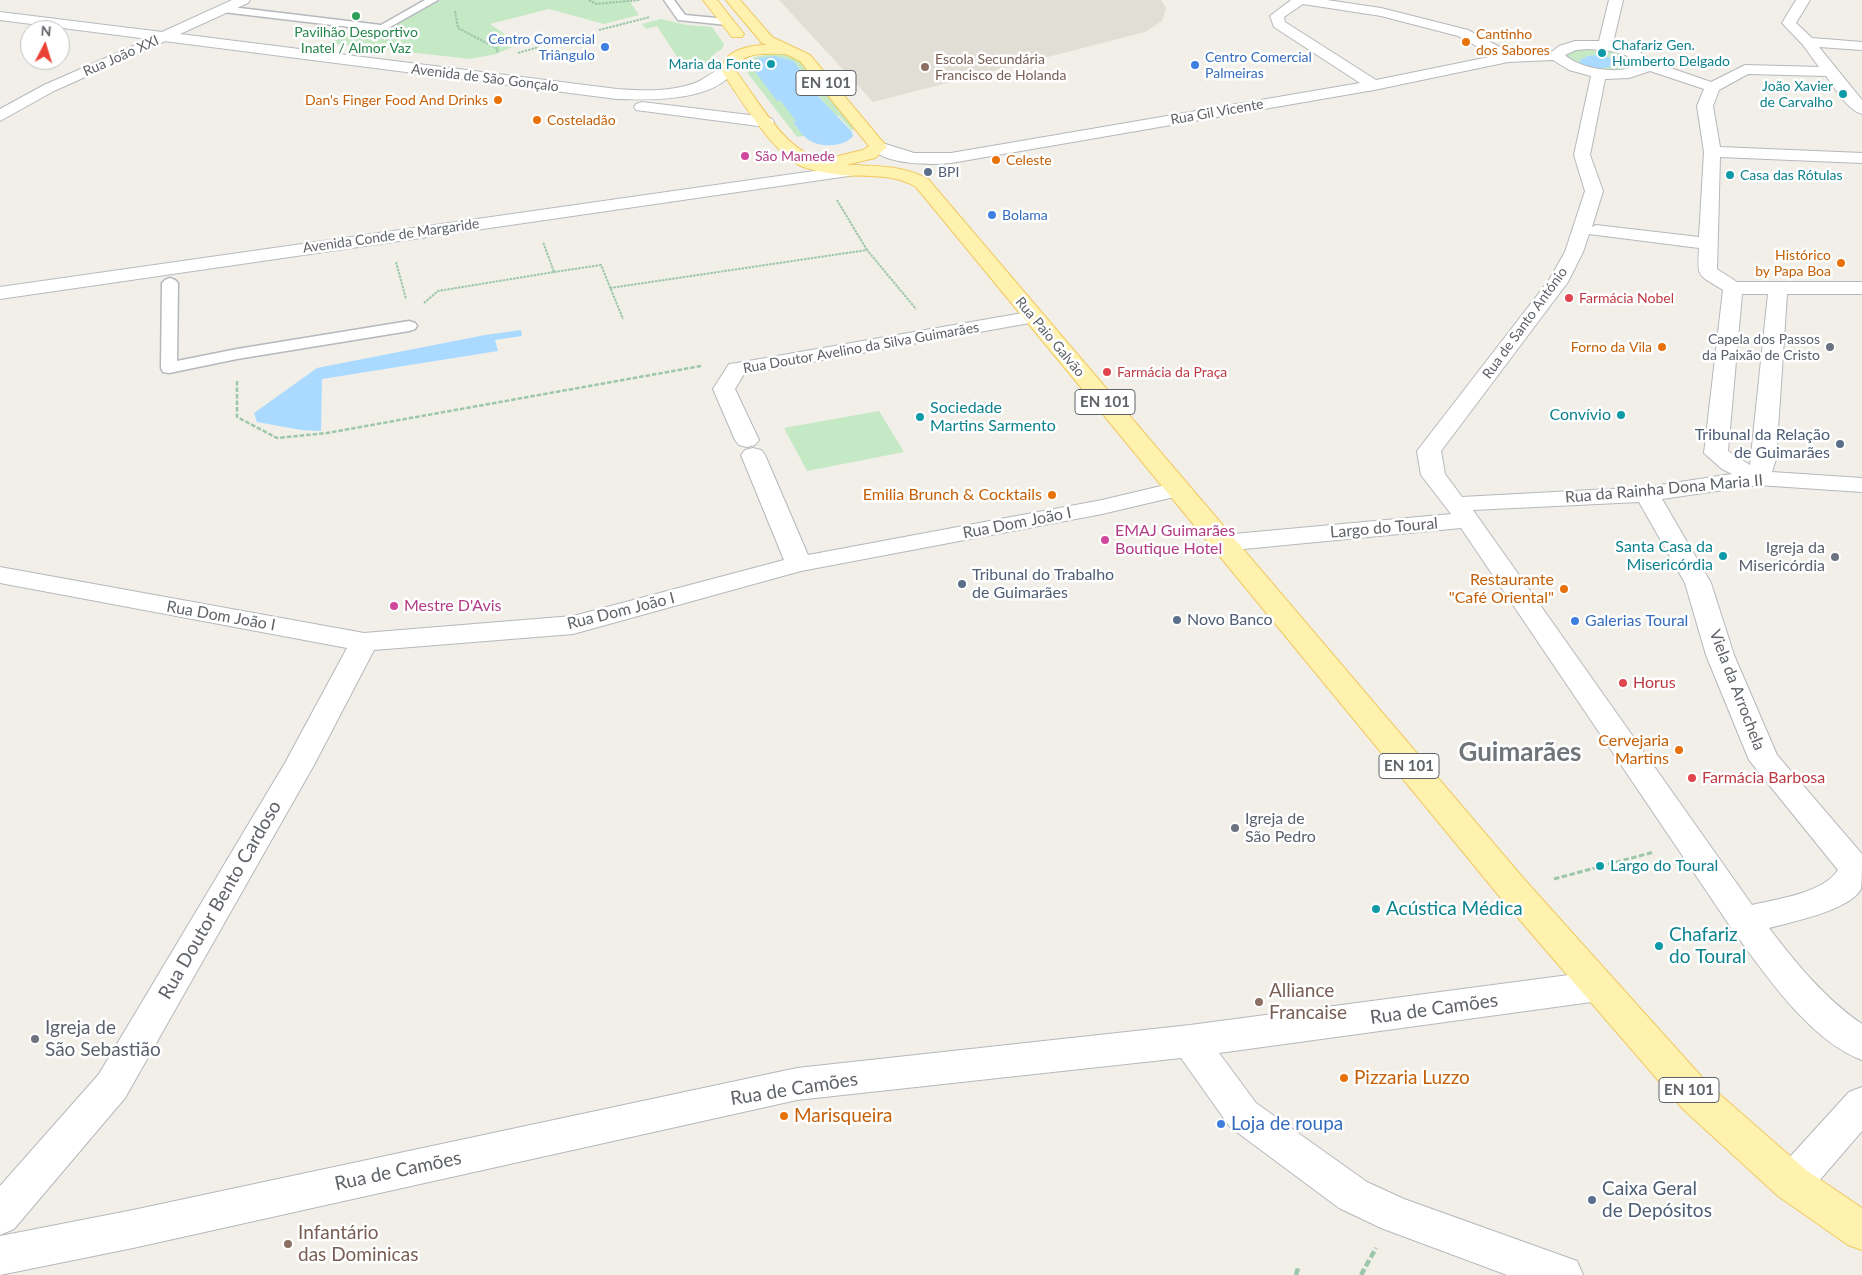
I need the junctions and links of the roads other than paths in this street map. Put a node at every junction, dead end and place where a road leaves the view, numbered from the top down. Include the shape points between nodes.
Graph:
1 (243, 0) edge
2 (432, 0) edge
3 (669, 0) edge
4 (710, 0) edge
5 (733, 0) edge
6 (1300, 0) edge
7 (1616, 0) edge
8 (1803, 0) edge
9 (223, 9) junction
10 (0, 16) edge
11 (727, 22) junction
12 (0, 25) edge
13 (20, 28) edge
14 (70, 34) edge
15 (165, 36) junction
16 (1808, 42) junction
17 (147, 44) junction
18 (1605, 46) junction
19 (1862, 46) edge
20 (788, 50) junction
21 (742, 53) junction
22 (1557, 55) junction
23 (1508, 58) junction
24 (1648, 65) junction
25 (728, 70) junction
26 (1830, 72) junction
27 (1599, 73) junction
28 (1374, 85) junction
29 (1712, 87) junction
30 (1862, 109) edge
31 (0, 116) edge
32 (766, 122) junction
33 (880, 148) junction
34 (1712, 152) junction
35 (1862, 158) edge
36 (821, 165) junction
37 (856, 170) junction
38 (782, 180) junction
39 (1596, 231) dead end
40 (1709, 244) junction
41 (170, 283) dead end
42 (1778, 287) junction
43 (1733, 288) junction
44 (1862, 288) edge
45 (0, 293) edge
46 (1034, 317) junction
47 (409, 326) dead end
48 (1758, 478) junction
49 (1862, 485) edge
50 (1178, 489) junction
51 (1647, 494) junction
52 (1467, 512) junction
53 (1223, 543) junction
54 (800, 564) junction
55 (0, 575) edge
56 (364, 642) junction
57 (1853, 875) edge
58 (1744, 920) junction
59 (1599, 986) junction
60 (1190, 1041) junction
61 (1862, 1044) edge
62 (1862, 1104) edge
63 (1792, 1183) junction
64 (0, 1216) edge
65 (1862, 1231) edge
66 (0, 1256) edge
67 (1562, 1275) edge

1 - 9 street, Rua João XXI
2 - 9 lane via 383,28
3 - 11 lane via 682,18
4 - 11 main road
5 - 20 main road, EN 101 via 768,40
6 - 23 street via 1381,12 1463,33
6 - 28 street via 1277,16 1279,24
7 - 18 street
8 - 16 street via 1790,23
9 - 15 street, Rua João XXI
10 - 15 street, Avenida de São Gonçalo
11 - 21 main road via 738,35
12 - 13 street
14 - 17 street, Avenida de São Gonçalo
15 - 17 street, Rua João XXI
15 - 25 street, Avenida de São Gonçalo via 625,94 693,90 708,85
16 - 19 street
16 - 26 street
17 - 31 street, Rua João XXI via 49,88
17 - 32 street, Avenida de São Gonçalo
18 - 22 street, Rua Gil Vicente via 1569,47
18 - 24 street, Rua Gil Vicente via 1634,53 1645,59
20 - 21 main road, EN 101
20 - 33 main road, EN 101 via 805,58
21 - 25 main road via 731,62
22 - 23 street, Rua Gil Vicente
22 - 27 street via 1569,66
23 - 28 street, Rua Gil Vicente
24 - 27 street via 1644,70 1632,73
24 - 29 street, Rua Gil Vicente
25 - 32 main road, EN 101
26 - 29 street via 1744,69
26 - 30 street
27 - 52 street, Rua de Santo António via 1582,155 1594,191 1574,252 1558,282 1429,451 1433,475
28 - 33 street, Rua Gil Vicente via 951,158 906,158
29 - 34 street via 1705,106
32 - 36 main road, EN 101 via 794,155
33 - 36 main road via 861,157
34 - 35 street
34 - 40 street
36 - 37 main road, EN 101
36 - 38 street, Avenida Conde de Margaride
37 - 38 street, Avenida Conde de Margaride
37 - 46 main road, Rua Paio Galvão / EN 101 via 908,174 922,183
38 - 45 street, Avenida Conde de Margaride
39 - 40 street
40 - 43 street via 1707,271
41 - 47 lane via 169,368
42 - 43 street
42 - 44 street
42 - 48 street via 1764,459
43 - 48 street via 1716,453
46 - 50 main road, Rua Paio Galvão / EN 101
46 - 54 street, Rua Doutor Avelino da Silva Guimarães via 737,369 724,389
48 - 49 street, Rua da Rainha Dona Maria II
48 - 51 street, Rua da Rainha Dona Maria II
50 - 53 main road, Rua Paio Galvão / EN 101
50 - 54 street, Rua Dom João I via 1102,507
51 - 52 street, Rua da Rainha Dona Maria II
51 - 57 street, Viela da Arrochela via 1698,583 1720,655 1764,760
52 - 53 street, Largo do Toural
52 - 58 street
53 - 59 main road, EN 101 via 1505,881
54 - 56 street, Rua Dom João I via 573,625
55 - 56 street, Rua Dom João I
56 - 64 street, Rua Doutor Bento Cardoso via 299,765 112,1086
57 - 58 street via 1797,908
58 - 61 street via 1778,965 1829,1021
59 - 60 street, Rua de Camões
59 - 63 main road, EN 101 via 1696,1098
60 - 66 street, Rua de Camões via 797,1084
60 - 67 street via 1243,1115 1353,1195 1395,1215
62 - 63 street
63 - 65 main road, EN 101

